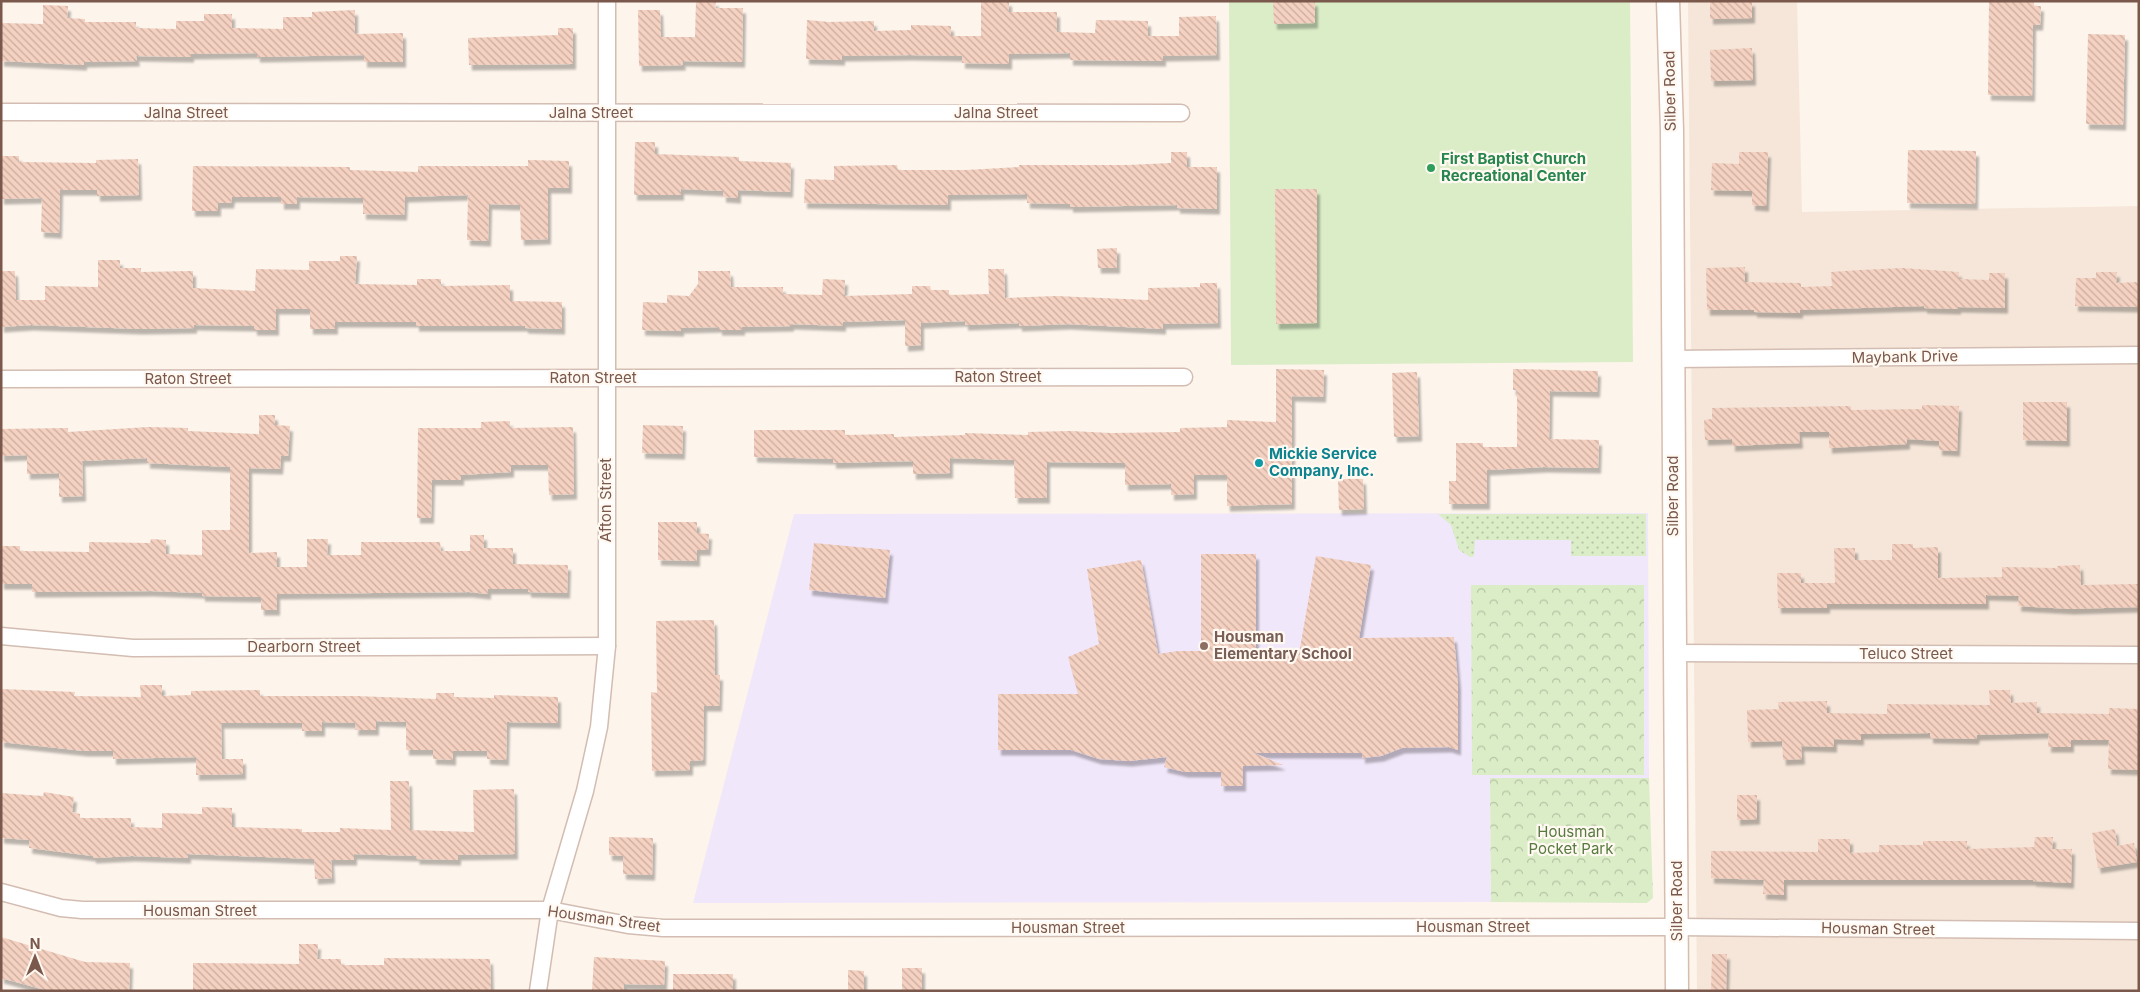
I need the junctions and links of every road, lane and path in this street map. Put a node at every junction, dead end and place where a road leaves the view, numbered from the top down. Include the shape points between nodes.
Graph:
1 (607, 1) edge
2 (1668, 1) edge
3 (1, 112) edge
4 (607, 113) junction
5 (1181, 113) dead end
6 (2139, 355) edge
7 (1672, 359) junction
8 (1184, 377) dead end
9 (606, 378) junction
10 (1, 379) edge
11 (1, 636) edge
12 (607, 646) junction
13 (1674, 653) junction
14 (2139, 655) edge
15 (1, 892) edge
16 (550, 910) junction
17 (1677, 927) junction
18 (2139, 931) edge
19 (538, 991) edge
20 (1677, 991) edge

1 - 4 street, Afton Street
2 - 7 street, Silber Road via 1672,130
3 - 4 street, Jalna Street
4 - 5 street, Jalna Street
4 - 9 street, Afton Street
6 - 7 street, Maybank Drive
7 - 13 street, Silber Road
8 - 9 street, Raton Street
9 - 10 street, Raton Street
9 - 12 street, Afton Street
11 - 12 street, Dearborn Street via 133,648
12 - 16 street, Afton Street via 599,727 585,791
13 - 14 street, Teluco Street
13 - 17 street, Silber Road
15 - 16 street, Housman Street via 61,908 82,910
16 - 17 street, Housman Street via 628,925 663,928
16 - 19 street, Afton Street
17 - 18 street, Housman Street
17 - 20 street, Silber Road

